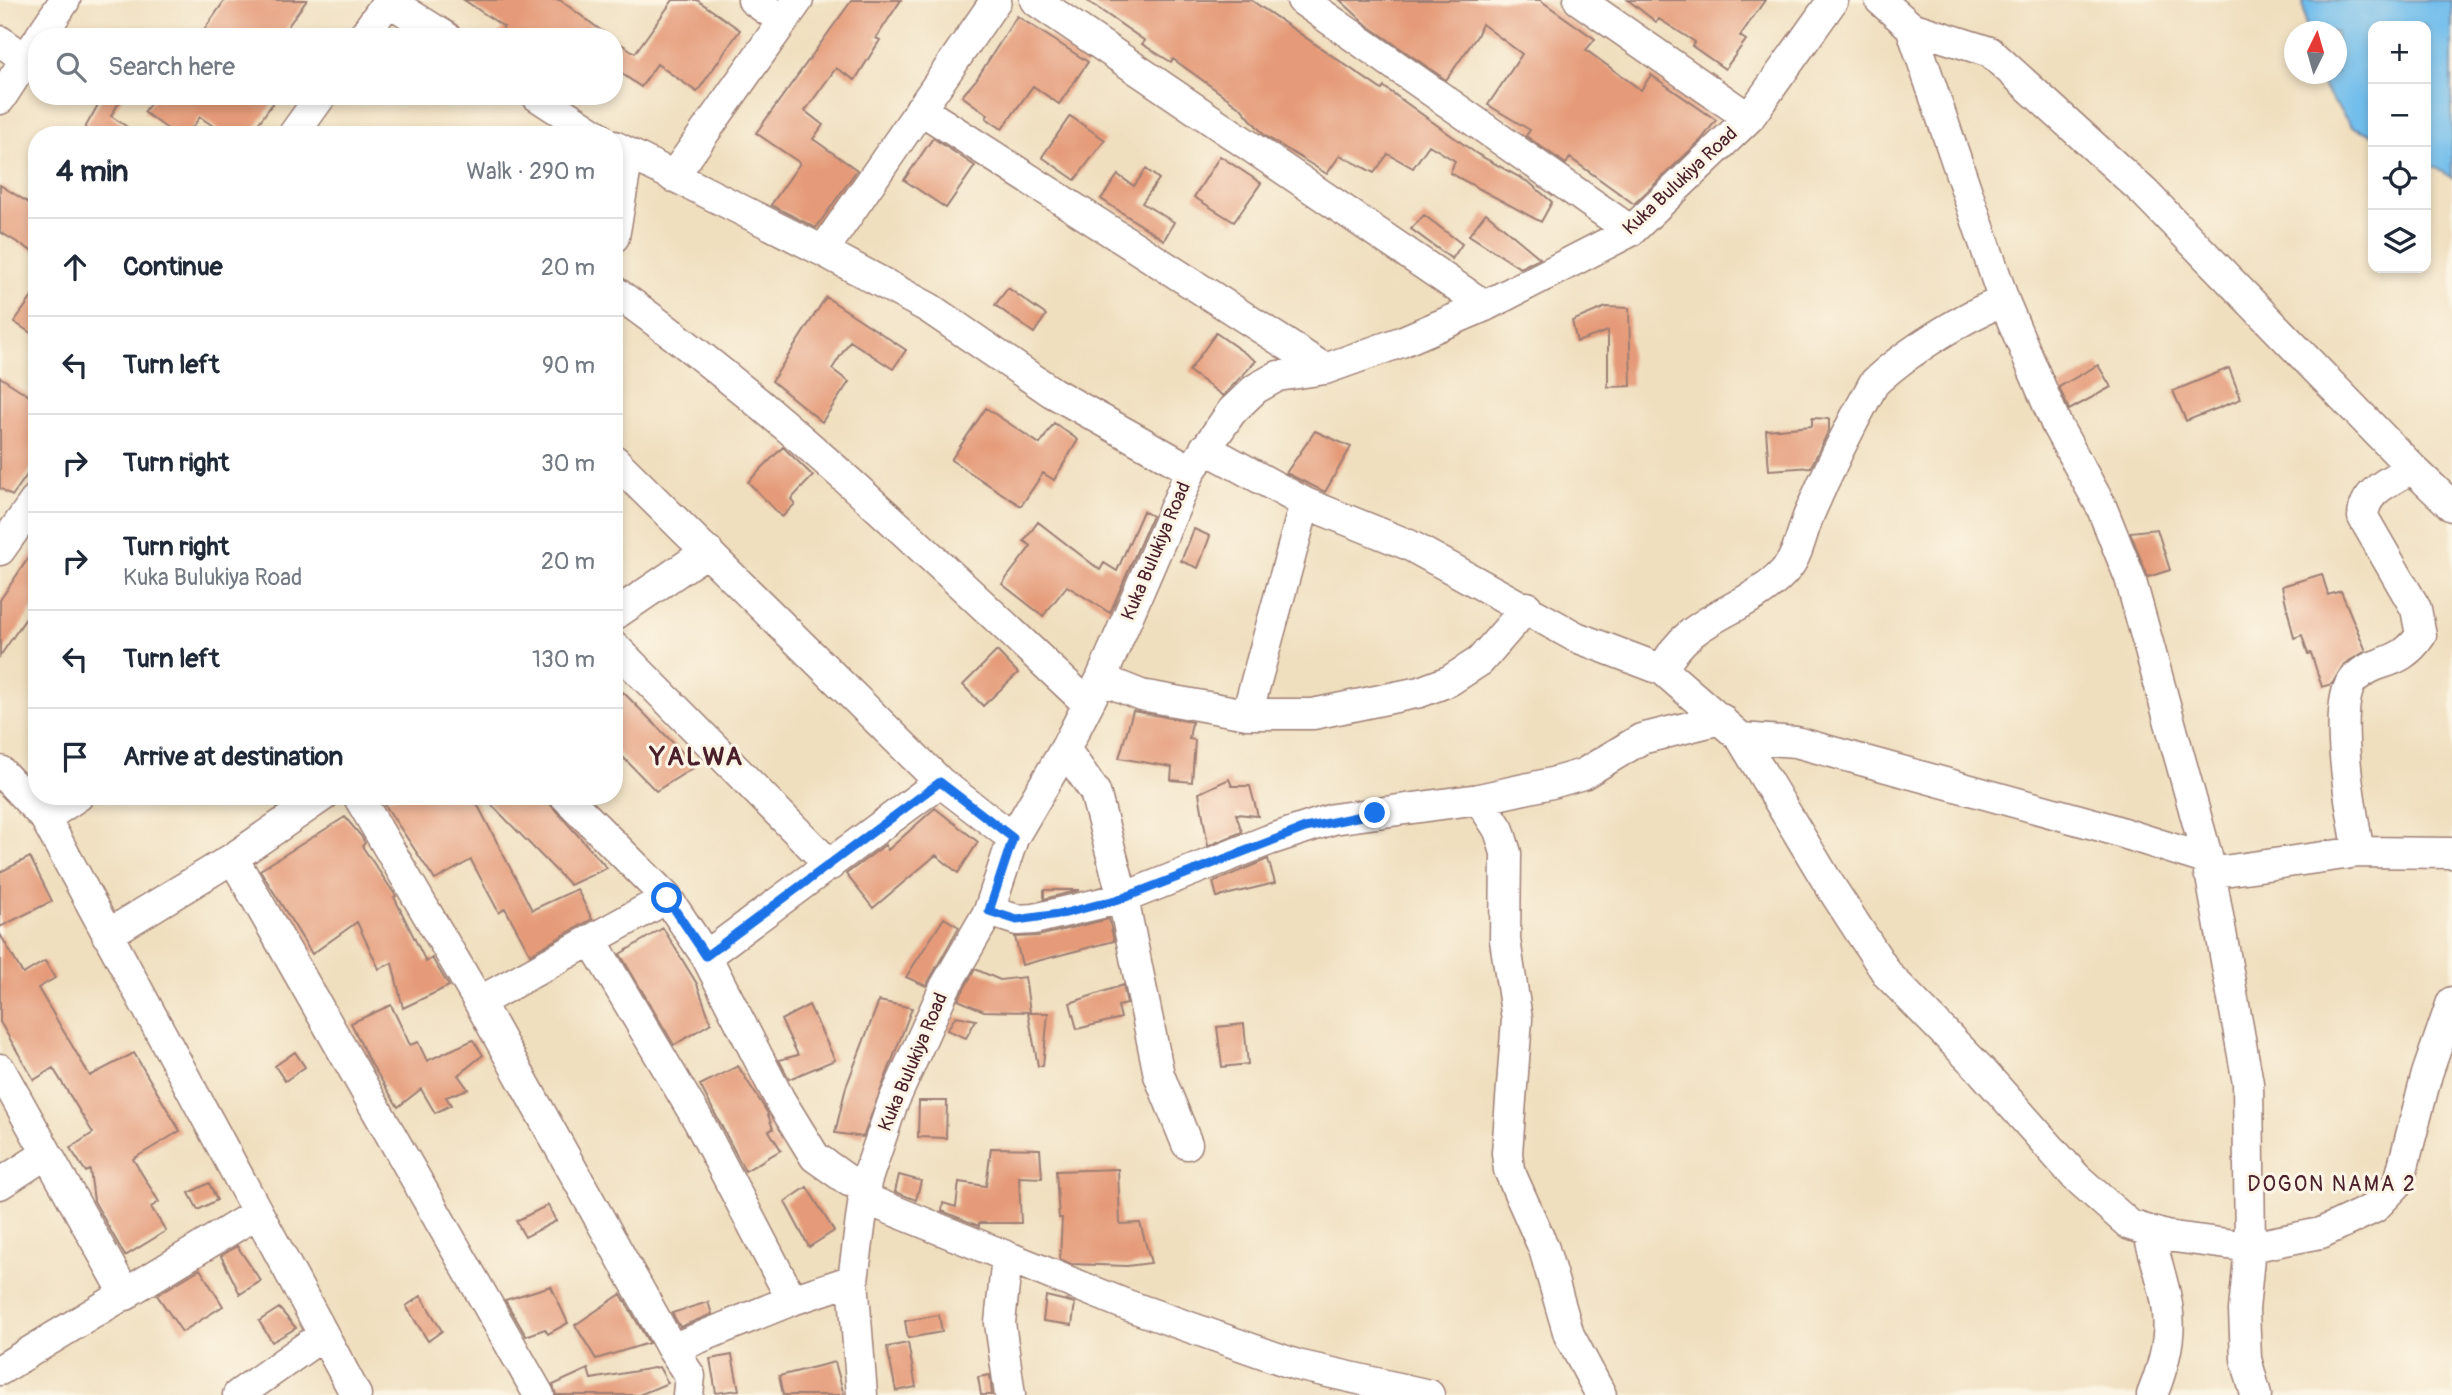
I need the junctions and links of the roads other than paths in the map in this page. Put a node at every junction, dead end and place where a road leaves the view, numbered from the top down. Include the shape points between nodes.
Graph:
1 (65, 0) edge
2 (387, 0) edge
3 (753, 0) edge
4 (996, 0) edge
5 (1035, 0) edge
6 (1302, 0) edge
7 (1580, 0) edge
8 (1833, 0) edge
9 (1880, 0) edge
10 (791, 11) edge
11 (435, 19) edge
12 (1911, 27) junction
13 (46, 28) edge
14 (369, 28) edge
15 (0, 41) edge
16 (28, 45) edge
17 (28, 55) edge
18 (0, 99) edge
19 (315, 105) edge
20 (551, 105) edge
21 (920, 109) junction
22 (1749, 118) junction
23 (299, 126) edge
24 (583, 126) edge
25 (623, 151) edge
26 (673, 177) junction
27 (1631, 231) junction
28 (823, 250) junction
29 (623, 298) edge
30 (2004, 301) junction
31 (1485, 306) junction
32 (1325, 369) junction
33 (1198, 459) junction
34 (2412, 468) junction
35 (623, 469) edge
36 (1305, 503) junction
37 (2452, 506) edge
38 (28, 511) edge
39 (0, 550) edge
40 (708, 551) junction
41 (1527, 607) junction
42 (623, 609) edge
43 (623, 655) edge
44 (1663, 670) junction
45 (1094, 692) junction
46 (1247, 714) junction
47 (1731, 728) junction
48 (1065, 749) junction
49 (0, 771) edge
50 (940, 782) junction
51 (1479, 799) junction
52 (28, 800) edge
53 (33, 805) edge
54 (64, 805) edge
55 (310, 805) edge
56 (363, 805) edge
57 (574, 805) edge
58 (45, 818) junction
59 (1013, 838) junction
60 (2359, 852) junction
61 (2452, 853) edge
62 (233, 858) junction
63 (830, 865) junction
64 (2209, 866) junction
65 (667, 898) junction
66 (1123, 898) junction
67 (989, 911) junction
68 (107, 935) junction
69 (592, 941) junction
70 (706, 956) junction
71 (480, 1002) junction
72 (2452, 1002) edge
73 (0, 1069) edge
74 (1187, 1144) dead end
75 (46, 1154) junction
76 (0, 1184) edge
77 (865, 1190) junction
78 (256, 1214) junction
79 (2148, 1231) junction
80 (2250, 1247) junction
81 (1007, 1257) junction
82 (853, 1280) junction
83 (126, 1295) junction
84 (792, 1300) junction
85 (323, 1335) junction
86 (672, 1349) junction
87 (0, 1370) edge
88 (1346, 1385) edge
89 (238, 1395) edge
90 (356, 1395) edge
91 (539, 1395) edge
92 (688, 1395) edge
93 (862, 1395) edge
94 (1010, 1395) edge
95 (1429, 1395) edge
96 (1601, 1395) edge
97 (2152, 1395) edge
98 (2256, 1395) edge

1 - 13 street
2 - 11 street
2 - 14 street
3 - 10 street
4 - 21 street
5 - 31 street
6 - 27 street
7 - 22 street
8 - 22 street, Kuka Bulukiya Road
9 - 12 street
10 - 26 street
12 - 30 street
12 - 34 street via 1990,52 2144,192
15 - 16 street
17 - 18 street
19 - 23 street
20 - 24 street
21 - 28 street
21 - 32 street
22 - 27 street, Kuka Bulukiya Road
25 - 26 street
26 - 28 street
27 - 31 street, Kuka Bulukiya Road
28 - 33 street via 929,308 1052,392
29 - 45 street via 733,380
30 - 44 street via 1949,329 1874,383 1790,564 1775,581 1689,634 1672,650
30 - 64 street via 2057,426 2101,506 2130,578
31 - 32 street, Kuka Bulukiya Road
32 - 33 street, Kuka Bulukiya Road via 1278,376 1255,389 1232,411
33 - 36 street
33 - 45 street, Kuka Bulukiya Road
34 - 37 street
34 - 60 street via 2368,496 2364,506 2363,517 2416,609 2421,635 2395,660 2353,678 2345,694 2347,787
35 - 40 street
36 - 41 street via 1409,545
36 - 46 street
38 - 39 street
40 - 42 street
40 - 50 street
41 - 44 street via 1576,637
41 - 46 street via 1480,661 1440,685 1313,714
43 - 63 street
44 - 47 street
45 - 46 street via 1141,695
45 - 48 street, Kuka Bulukiya Road
47 - 51 street via 1641,739 1583,774
47 - 64 street via 2101,826
47 - 79 street via 1888,975 2076,1177 2130,1225
48 - 59 street, Kuka Bulukiya Road
48 - 66 street via 1095,792
49 - 52 street
50 - 59 street
50 - 63 street
51 - 66 street via 1333,819
51 - 96 street via 1499,830 1506,853 1505,940 1517,1019 1509,1170 1545,1249 1569,1335
53 - 58 street
54 - 58 street
55 - 62 street
56 - 71 street
57 - 65 street
58 - 68 street
59 - 67 street, Kuka Bulukiya Road
60 - 61 street
60 - 64 street
62 - 68 street
62 - 91 street
63 - 70 street
64 - 80 street via 2248,1083
65 - 69 street
65 - 70 street
66 - 67 street via 1034,919 1017,920
66 - 74 street via 1159,1075
67 - 77 street, Kuka Bulukiya Road via 944,987 892,1105
68 - 78 street
69 - 71 street
69 - 84 street via 698,1120
70 - 77 street via 780,1100 815,1157
71 - 86 street
72 - 80 street via 2427,1074 2399,1182 2374,1208 2321,1233
73 - 75 street
75 - 76 street
75 - 83 street
77 - 81 street
77 - 82 street, Kuka Bulukiya Road
78 - 83 street
78 - 85 street
79 - 80 street
79 - 97 street via 2171,1328
80 - 98 street via 2244,1310 2246,1359
81 - 88 street
81 - 94 street via 1000,1323
82 - 84 street
82 - 93 street, Kuka Bulukiya Road
83 - 87 street
84 - 86 street
85 - 89 street
85 - 90 street
86 - 92 street via 690,1376
88 - 95 street

